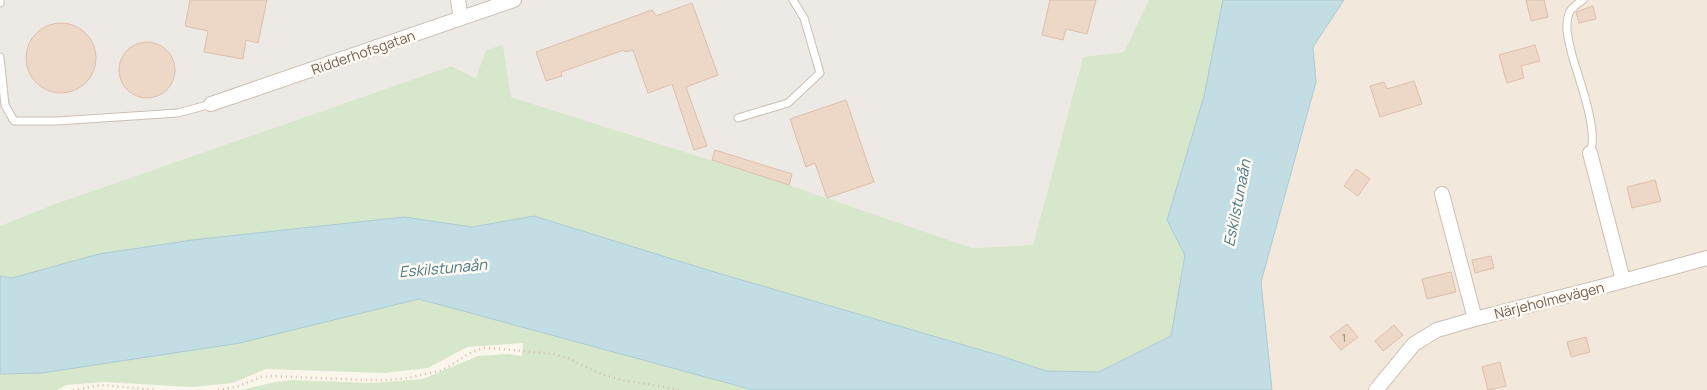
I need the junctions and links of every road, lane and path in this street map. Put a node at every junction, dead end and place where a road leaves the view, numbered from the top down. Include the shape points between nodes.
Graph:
1 (458, 0) edge
2 (514, 0) edge
3 (793, 0) edge
4 (1582, 0) edge
5 (461, 18) junction
6 (0, 58) edge
7 (212, 104) joint
8 (738, 118) dead end
9 (1590, 153) joint
10 (1442, 194) dead end
11 (1707, 258) edge
12 (1623, 280) junction
13 (1475, 318) junction
14 (73, 390) edge
15 (154, 390) edge
16 (218, 390) edge
17 (681, 390) edge
18 (1376, 390) edge

1 - 5 street
2 - 5 street, Ridderhofsgatan
3 - 8 lane via 804,18 820,73 788,103
4 - 9 lane via 1569,12 1566,26 1590,121 1593,137
5 - 7 street, Ridderhofsgatan
6 - 7 lane via 5,105 14,121 178,113
9 - 12 street, Närjeholmevägen
10 - 13 street, Närjeholmevägen
11 - 12 street, Närjeholmevägen
12 - 13 street, Närjeholmevägen
13 - 18 street, Närjeholmevägen via 1437,330 1414,344
14 - 15 path via 102,385
16 - 17 path via 271,376 363,380 408,378 443,370 484,348 553,354 617,379

